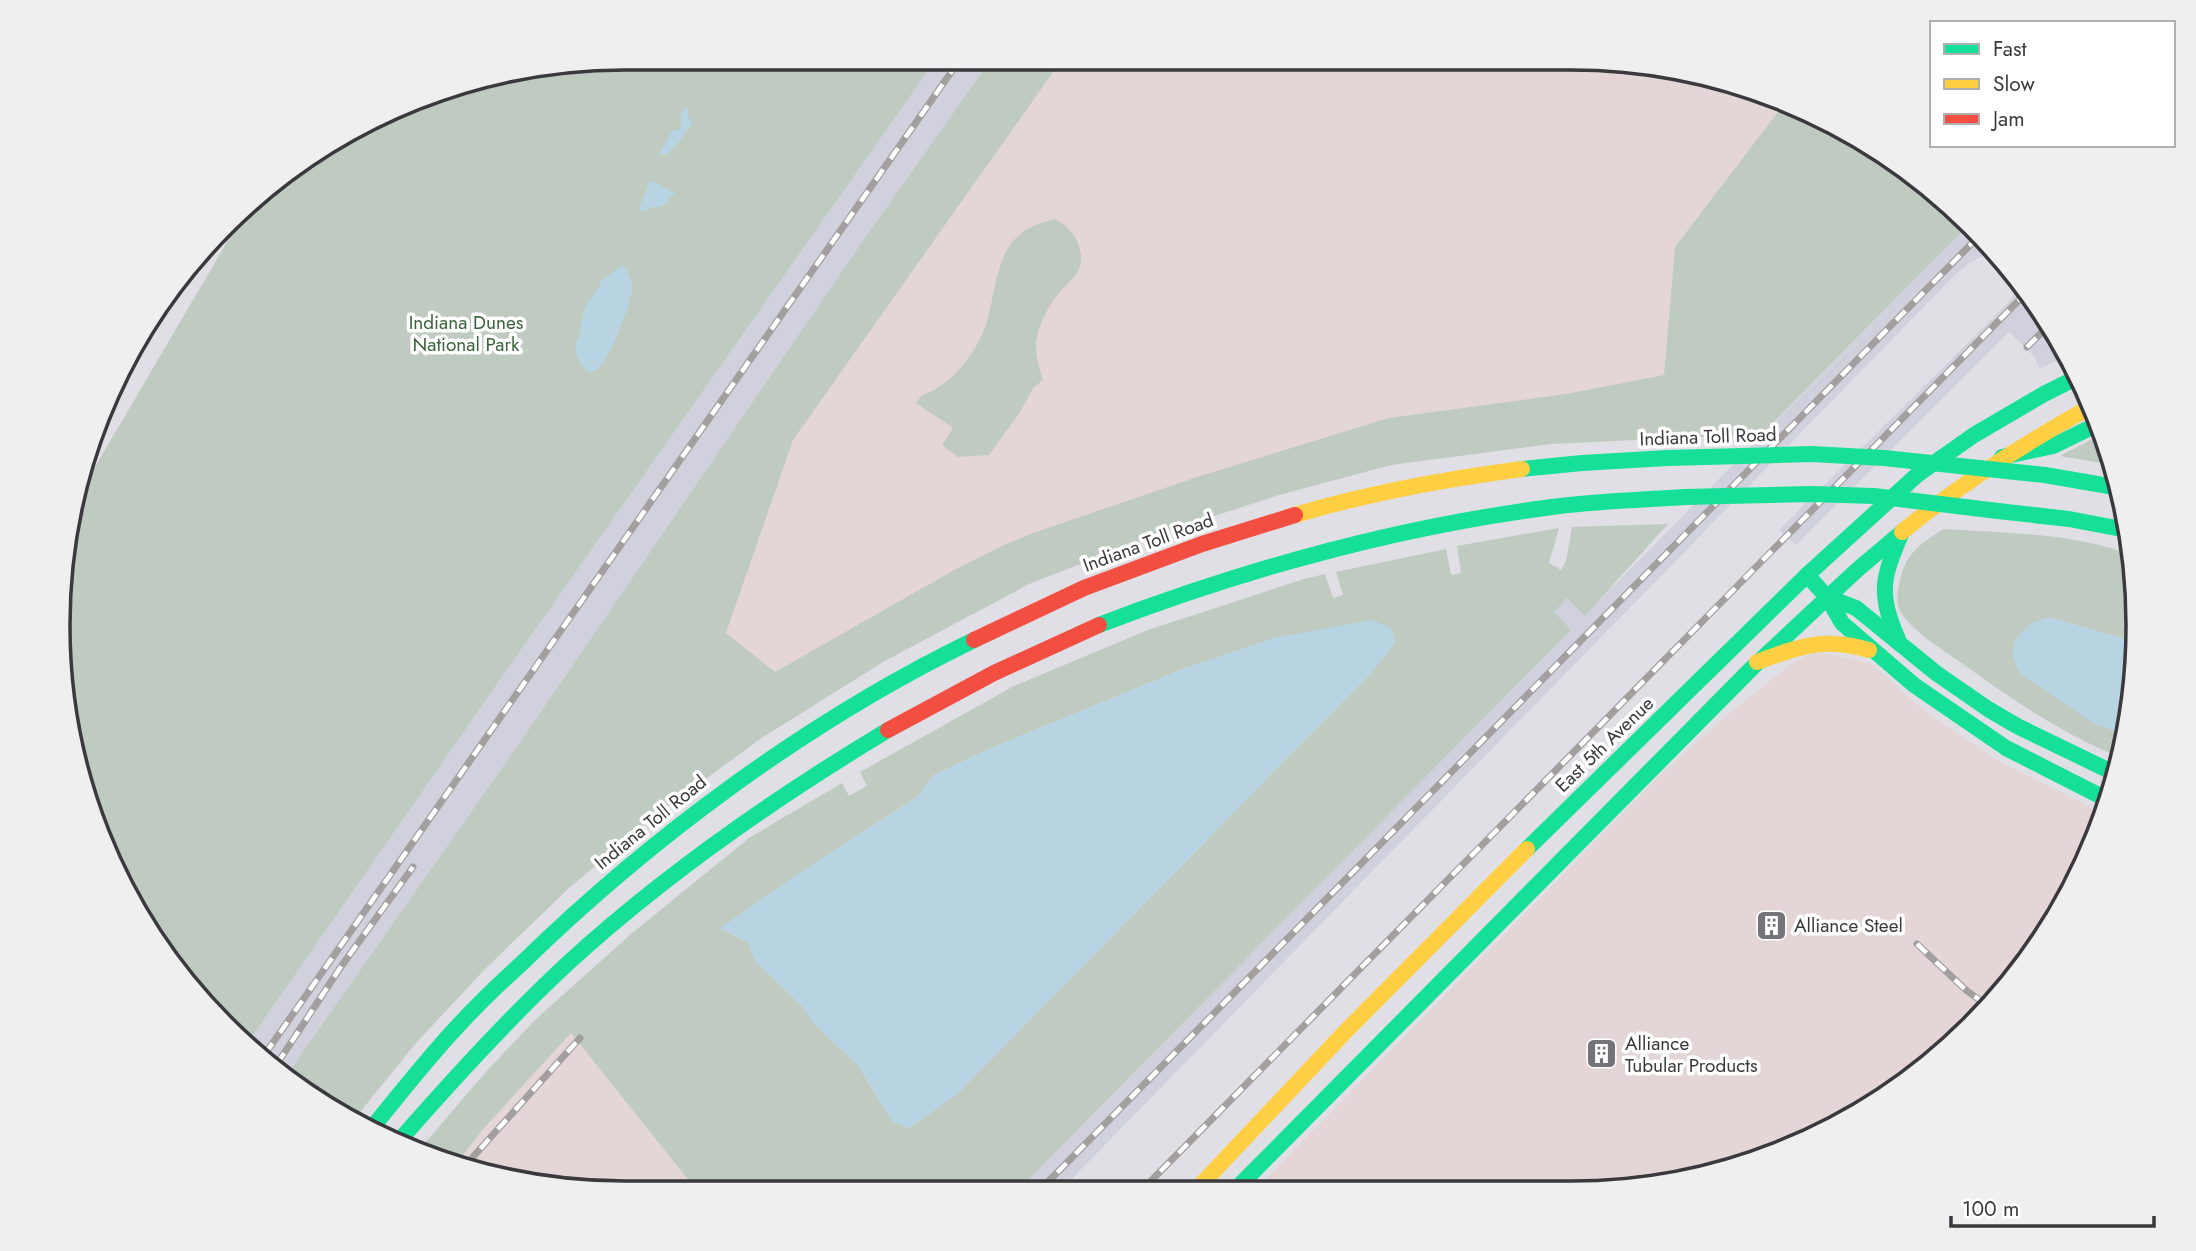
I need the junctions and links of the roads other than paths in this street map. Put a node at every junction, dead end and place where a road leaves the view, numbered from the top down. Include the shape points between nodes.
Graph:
1 (2070, 381) edge
2 (2083, 411) edge
3 (2090, 428) edge
4 (2002, 457) junction
5 (2108, 486) edge
6 (2117, 528) edge
7 (1902, 532) junction
8 (1807, 575) junction
9 (1827, 597) junction
10 (1901, 645) junction
11 (1872, 651) junction
12 (1757, 662) junction
13 (2047, 770) junction
14 (2107, 770) edge
15 (2103, 782) edge
16 (2100, 795) edge
17 (377, 1122) edge
18 (404, 1135) edge
19 (1204, 1181) edge
20 (1245, 1181) edge

1 - 8 main road, East 5th Avenue via 1974,435 1917,475
2 - 4 main road
3 - 4 main road via 2053,446
4 - 7 main road
5 - 17 main road, Indiana Toll Road, bridge via 2045,475 1811,454 1556,465 1473,476 1325,507 1159,559 987,631 820,726 722,792 624,868 534,949 467,1017
6 - 18 main road, bridge via 1874,496 1685,497 1587,503 1387,536 1183,593 1009,665 846,754 751,816 650,891 560,969
7 - 9 main road
7 - 10 main road via 1882,593
8 - 9 main road
8 - 19 main road, East 5th Avenue via 1487,888
9 - 10 main road via 1856,608
9 - 11 main road via 1842,624
9 - 12 main road
10 - 14 main road via 1988,709
11 - 12 main road via 1826,641
11 - 13 main road via 1963,720
12 - 20 main road
13 - 15 main road via 2060,762
13 - 16 main road

